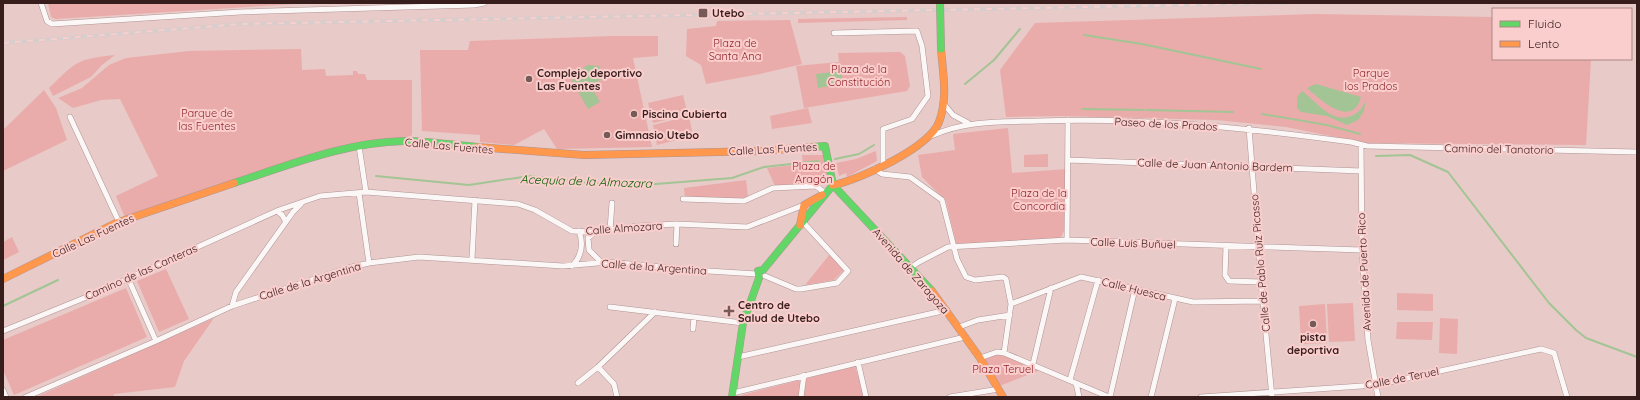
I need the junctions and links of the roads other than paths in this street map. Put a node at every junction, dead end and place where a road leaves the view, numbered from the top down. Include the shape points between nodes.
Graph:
1 (41, 3) edge
2 (484, 3) edge
3 (940, 3) edge
4 (834, 32) dead end
5 (943, 103) junction
6 (70, 117) dead end
7 (1068, 120) junction
8 (969, 123) junction
9 (1249, 128) junction
10 (929, 137) junction
11 (359, 146) junction
12 (825, 146) joint
13 (1361, 146) junction
14 (1637, 152) edge
15 (1068, 160) junction
16 (883, 165) junction
17 (1252, 167) junction
18 (875, 169) junction
19 (1361, 171) junction
20 (834, 185) junction
21 (359, 192) junction
22 (366, 192) junction
23 (826, 193) junction
24 (683, 199) dead end
25 (475, 200) junction
26 (303, 202) junction
27 (612, 202) dead end
28 (805, 204) junction
29 (284, 209) junction
30 (812, 209) junction
31 (277, 211) junction
32 (289, 216) junction
33 (118, 222) junction
34 (286, 222) junction
35 (677, 224) junction
36 (801, 224) junction
37 (610, 230) junction
38 (579, 231) junction
39 (595, 232) junction
40 (1067, 240) junction
41 (676, 244) dead end
42 (1258, 245) junction
43 (1226, 247) junction
44 (954, 248) junction
45 (1362, 250) junction
46 (472, 259) junction
47 (600, 261) junction
48 (370, 264) junction
49 (572, 266) junction
50 (910, 268) junction
51 (761, 274) junction
52 (128, 278) junction
53 (3, 279) edge
54 (1098, 280) junction
55 (1261, 282) junction
56 (1050, 288) junction
57 (1135, 289) junction
58 (1174, 299) junction
59 (1262, 301) junction
60 (1010, 304) junction
61 (232, 306) junction
62 (610, 307) dead end
63 (947, 310) junction
64 (655, 312) junction
65 (1010, 315) junction
66 (694, 317) junction
67 (743, 323) junction
68 (959, 327) junction
69 (693, 329) dead end
70 (3, 331) edge
71 (965, 337) junction
72 (156, 341) junction
73 (1004, 353) junction
74 (738, 357) junction
75 (980, 358) junction
76 (858, 362) junction
77 (1033, 364) junction
78 (598, 367) junction
79 (804, 375) junction
80 (1070, 380) junction
81 (578, 383) dead end
82 (1076, 383) junction
83 (1376, 385) junction
84 (999, 389) junction
85 (3, 390) edge
86 (733, 395) edge
87 (1271, 395) edge
88 (6, 397) edge
89 (26, 397) edge
90 (617, 397) edge
91 (801, 397) edge
92 (866, 397) edge
93 (950, 397) edge
94 (1003, 397) edge
95 (1079, 397) edge
96 (1110, 397) edge
97 (1151, 397) edge
98 (1201, 397) edge
99 (1378, 397) edge
100 (1567, 397) edge

1 - 2 street via 47,21 52,24 240,12
3 - 5 street, bridge
4 - 16 street via 917,31 922,46 928,96 912,119 883,129
5 - 8 street via 953,115
5 - 10 street via 940,120
6 - 33 street
7 - 8 street, Paseo de los Prados
7 - 9 street, Paseo de los Prados
7 - 15 street
8 - 10 street, Paseo de los Prados
9 - 13 street, Paseo de los Prados via 1352,142
9 - 17 street, Calle de Pablo Ruiz Picasso
10 - 16 street
11 - 12 street, Calle Las Fuentes via 412,142 584,155 763,151
11 - 22 street
11 - 33 street, Calle Las Fuentes via 312,157
12 - 20 street, Avenida de Zaragoza
13 - 14 street, Camino del Tanatorio
13 - 19 street, Avenida de Puerto Rico
15 - 17 street, Calle de Juan Antonio Bardem
15 - 40 street
16 - 18 street
17 - 19 street, Calle de Juan Antonio Bardem
17 - 42 street, Calle de Pablo Ruiz Picasso
18 - 20 street via 849,182
18 - 44 street via 882,174 910,177 940,198 944,204
19 - 45 street, Avenida de Puerto Rico
20 - 23 street
20 - 50 street, Avenida de Zaragoza
21 - 22 street, Calle Almozara
21 - 26 street, Calle Almozara via 329,194
21 - 48 street
22 - 25 street, Calle Almozara
23 - 24 street via 816,186 773,188 744,201
23 - 28 street
23 - 30 street
25 - 38 street, Calle Almozara via 518,204 535,210 572,231
25 - 46 street
26 - 29 street, Camino de las Canteras
26 - 32 street
27 - 37 street
28 - 30 street
28 - 35 street, Calle Almozara via 746,228
28 - 36 street
29 - 31 street, Camino de las Canteras
29 - 32 street
30 - 36 street
31 - 34 street
31 - 52 street, Camino de las Canteras
32 - 34 street
33 - 53 street, Calle Las Fuentes
34 - 61 street via 236,292
35 - 37 street, Calle Almozara
35 - 41 street
36 - 51 street
36 - 51 street, Calle de la Argentina via 848,271 836,283 801,289
37 - 39 street, Calle Almozara
38 - 39 street, Calle Almozara
38 - 49 street via 581,252
39 - 47 street via 588,238 590,250
40 - 43 street, Calle Luis Buñuel
40 - 44 street, Calle Luis Buñuel
42 - 43 street, Calle Luis Buñuel
42 - 45 street, Calle Luis Buñuel
42 - 55 street, Calle de Pablo Ruiz Picasso
43 - 55 street via 1225,275 1229,281
44 - 50 street, Calle Luis Buñuel via 948,247
44 - 60 street via 959,264 968,278 1006,278
45 - 83 street, Avenida de Puerto Rico via 1368,340
46 - 48 street, Calle de la Argentina via 419,257
46 - 49 street, Calle de la Argentina
47 - 49 street, Calle de la Argentina
47 - 51 street, Calle de la Argentina
48 - 61 street, Calle de la Argentina via 348,268
50 - 63 street, Avenida de Zaragoza
51 - 67 street
52 - 70 street, Camino de las Canteras
52 - 72 street
54 - 56 street, Calle Huesca via 1081,277
54 - 57 street, Calle Huesca
54 - 80 street
55 - 59 street, Calle de Pablo Ruiz Picasso
56 - 60 street, Calle Huesca
56 - 77 street
57 - 58 street, Calle Huesca
57 - 96 street
58 - 59 street, Calle Huesca via 1193,302
58 - 97 street
59 - 87 street, Calle de Pablo Ruiz Picasso
60 - 65 street
61 - 72 street, Calle de la Argentina
62 - 64 street
63 - 68 street, Avenida de Zaragoza
63 - 74 street
64 - 66 street
64 - 78 street
65 - 68 street via 978,320
65 - 73 street
66 - 67 street
66 - 69 street
67 - 74 street
68 - 71 street, Avenida de Zaragoza
71 - 75 street, Avenida de Zaragoza
71 - 76 street
72 - 89 street, Calle de la Argentina
73 - 75 street via 997,352
73 - 77 street
74 - 86 street
75 - 84 street, Avenida de Zaragoza
76 - 79 street
76 - 92 street
77 - 80 street
78 - 81 street
78 - 90 street via 614,384
79 - 86 street
79 - 91 street
80 - 82 street
82 - 95 street
82 - 96 street
83 - 87 street, Calle de Teruel
83 - 99 street, Avenida de Puerto Rico
83 - 100 street, Calle de Teruel via 1541,349 1554,353
84 - 93 street
84 - 94 street, Avenida de Zaragoza
85 - 88 street
87 - 98 street, Calle de Teruel

